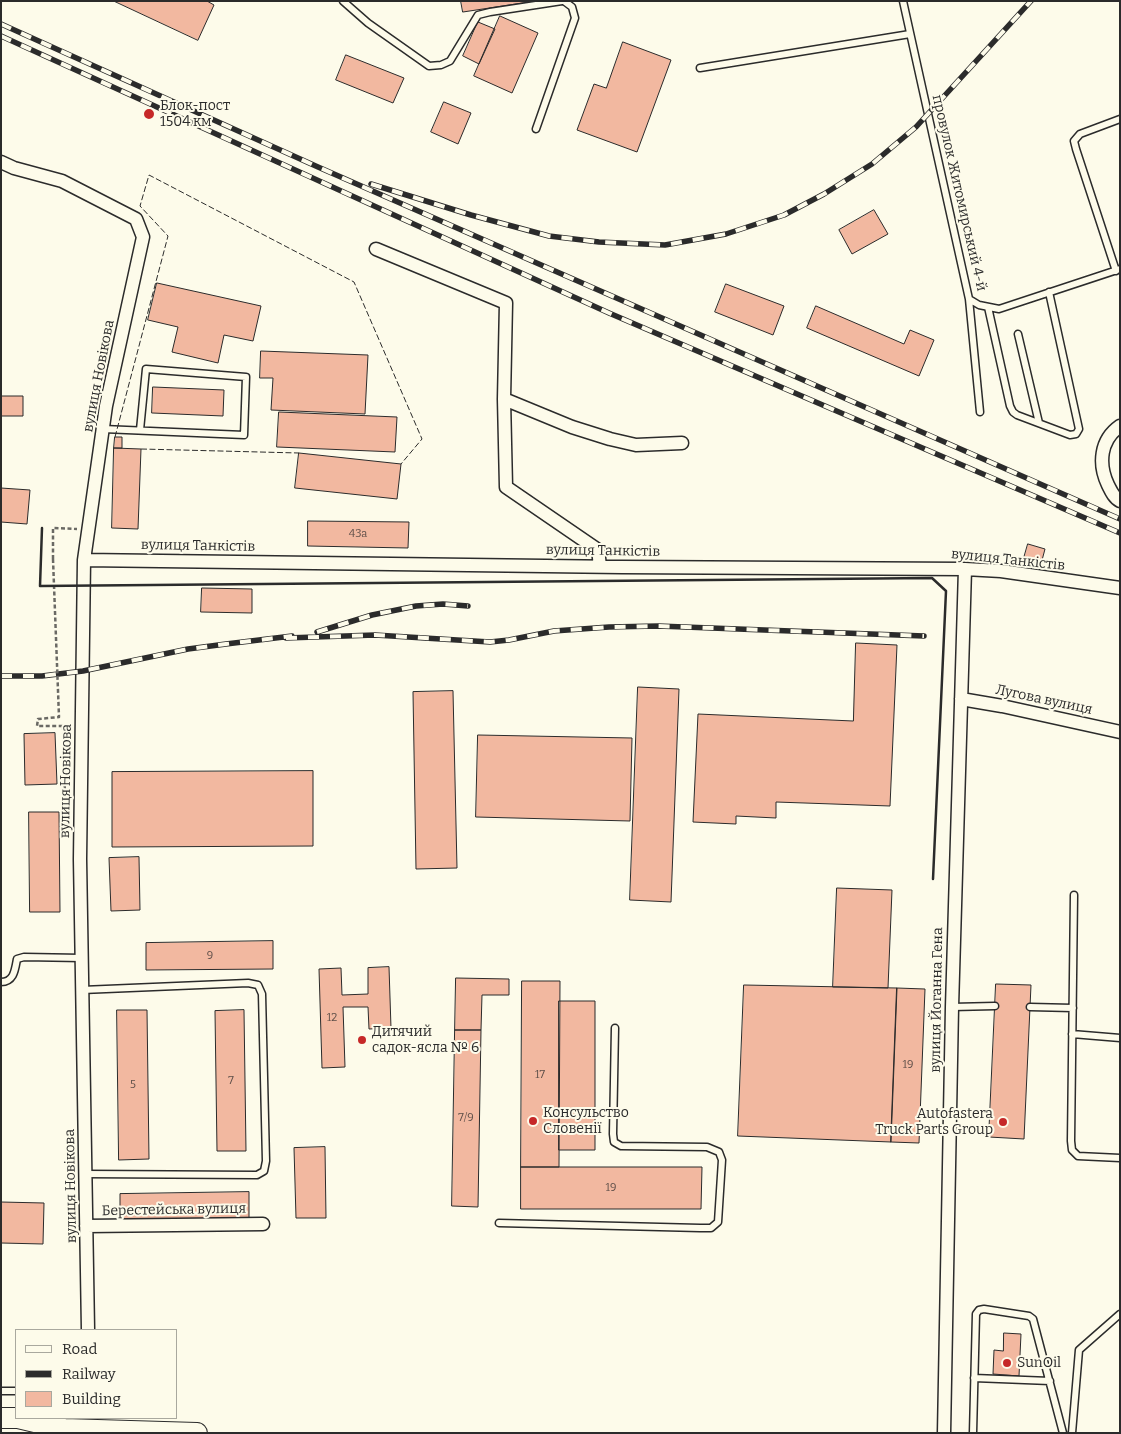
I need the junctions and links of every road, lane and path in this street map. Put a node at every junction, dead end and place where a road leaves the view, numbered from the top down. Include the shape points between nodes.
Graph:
1 (344, 1) edge
2 (563, 1) edge
3 (903, 1) edge
4 (910, 34) junction
5 (700, 68) dead end
6 (1120, 119) edge
7 (536, 129) dead end
8 (1, 162) edge
9 (376, 250) dead end
10 (1118, 270) edge
11 (1050, 292) junction
12 (969, 300) junction
13 (988, 307) junction
14 (1018, 334) dead end
15 (504, 399) junction
16 (980, 412) dead end
17 (1039, 423) junction
18 (1120, 426) edge
19 (103, 429) junction
20 (140, 430) junction
21 (682, 443) dead end
22 (1118, 500) edge
23 (88, 530) junction
24 (84, 560) junction
25 (600, 566) junction
26 (965, 568) junction
27 (1120, 588) edge
28 (961, 699) junction
29 (63, 726) dead end
30 (1120, 732) edge
31 (1074, 895) dead end
32 (82, 958) junction
33 (1, 982) edge
34 (82, 990) junction
35 (952, 1006) junction
36 (995, 1006) dead end
37 (1030, 1007) dead end
38 (1073, 1008) junction
39 (615, 1028) dead end
40 (1072, 1034) junction
41 (1120, 1038) edge
42 (1120, 1158) edge
43 (85, 1174) junction
44 (499, 1223) dead end
45 (263, 1224) dead end
46 (86, 1226) junction
47 (1120, 1314) edge
48 (88, 1329) edge
49 (974, 1378) junction
50 (1050, 1382) junction
51 (15, 1390) edge
52 (1, 1391) edge
53 (1, 1418) edge
54 (15, 1418) edge
55 (21, 1419) edge
56 (91, 1427) edge
57 (57, 1431) edge
58 (197, 1433) edge
59 (944, 1433) edge
60 (973, 1433) edge
61 (1063, 1433) edge
62 (1072, 1433) edge

1 - 2 lane via 368,24 429,66 450,61 478,15
2 - 7 lane via 572,7 575,18
3 - 4 lane, провулок Житомирський 4-й
4 - 5 lane
4 - 12 lane, провулок Житомирський 4-й
6 - 10 lane via 1080,134 1074,141
8 - 19 street, вулиця Новікова via 62,181 136,219 143,237
9 - 15 street via 506,303
10 - 11 lane, провулок Житомирський 4-й
11 - 13 lane, провулок Житомирський 4-й via 999,309
11 - 17 lane via 1079,428 1076,434 1070,435
12 - 13 lane, провулок Житомирський 4-й
12 - 16 lane
13 - 17 lane via 1010,406 1017,415
14 - 17 lane
15 - 21 street via 610,440 636,446
15 - 25 street via 506,487 598,550
18 - 22 street via 1106,441 1102,454 1104,477
19 - 20 lane
19 - 23 street, вулиця Новікова
20 - 20 lane via 244,435 246,376 146,369
23 - 24 street, вулиця Новікова
23 - 29 path, bridge via 53,528 59,717 38,719 37,726
24 - 25 street, вулиця Танкістів
24 - 32 street, вулиця Новікова
25 - 26 street, вулиця Танкістів
26 - 27 street, вулиця Танкістів
26 - 28 street, вулиця Йоганна Гена
28 - 30 street, Лугова вулиця
28 - 35 street, вулиця Йоганна Гена
31 - 38 lane
32 - 33 lane via 24,956 18,960 11,979
32 - 34 street, вулиця Новікова
34 - 43 street, вулиця Новікова
34 - 43 lane via 258,985 262,994 266,1161 264,1171 257,1175
35 - 36 lane
35 - 59 street, вулиця Йоганна Гена
37 - 38 lane
38 - 40 lane
39 - 44 lane via 614,1142 621,1146 708,1147 719,1152 722,1160 718,1222 711,1228
40 - 41 lane
40 - 42 lane via 1072,1150 1078,1156
43 - 46 street, вулиця Новікова
45 - 46 street, Берестейська вулиця
46 - 48 street, вулиця Новікова
47 - 62 lane via 1079,1350
49 - 50 lane
49 - 50 lane via 976,1314 984,1309 1033,1319
49 - 60 lane
50 - 61 lane
51 - 52 lane
53 - 54 main road
55 - 57 main road
56 - 57 main road
56 - 58 main road

